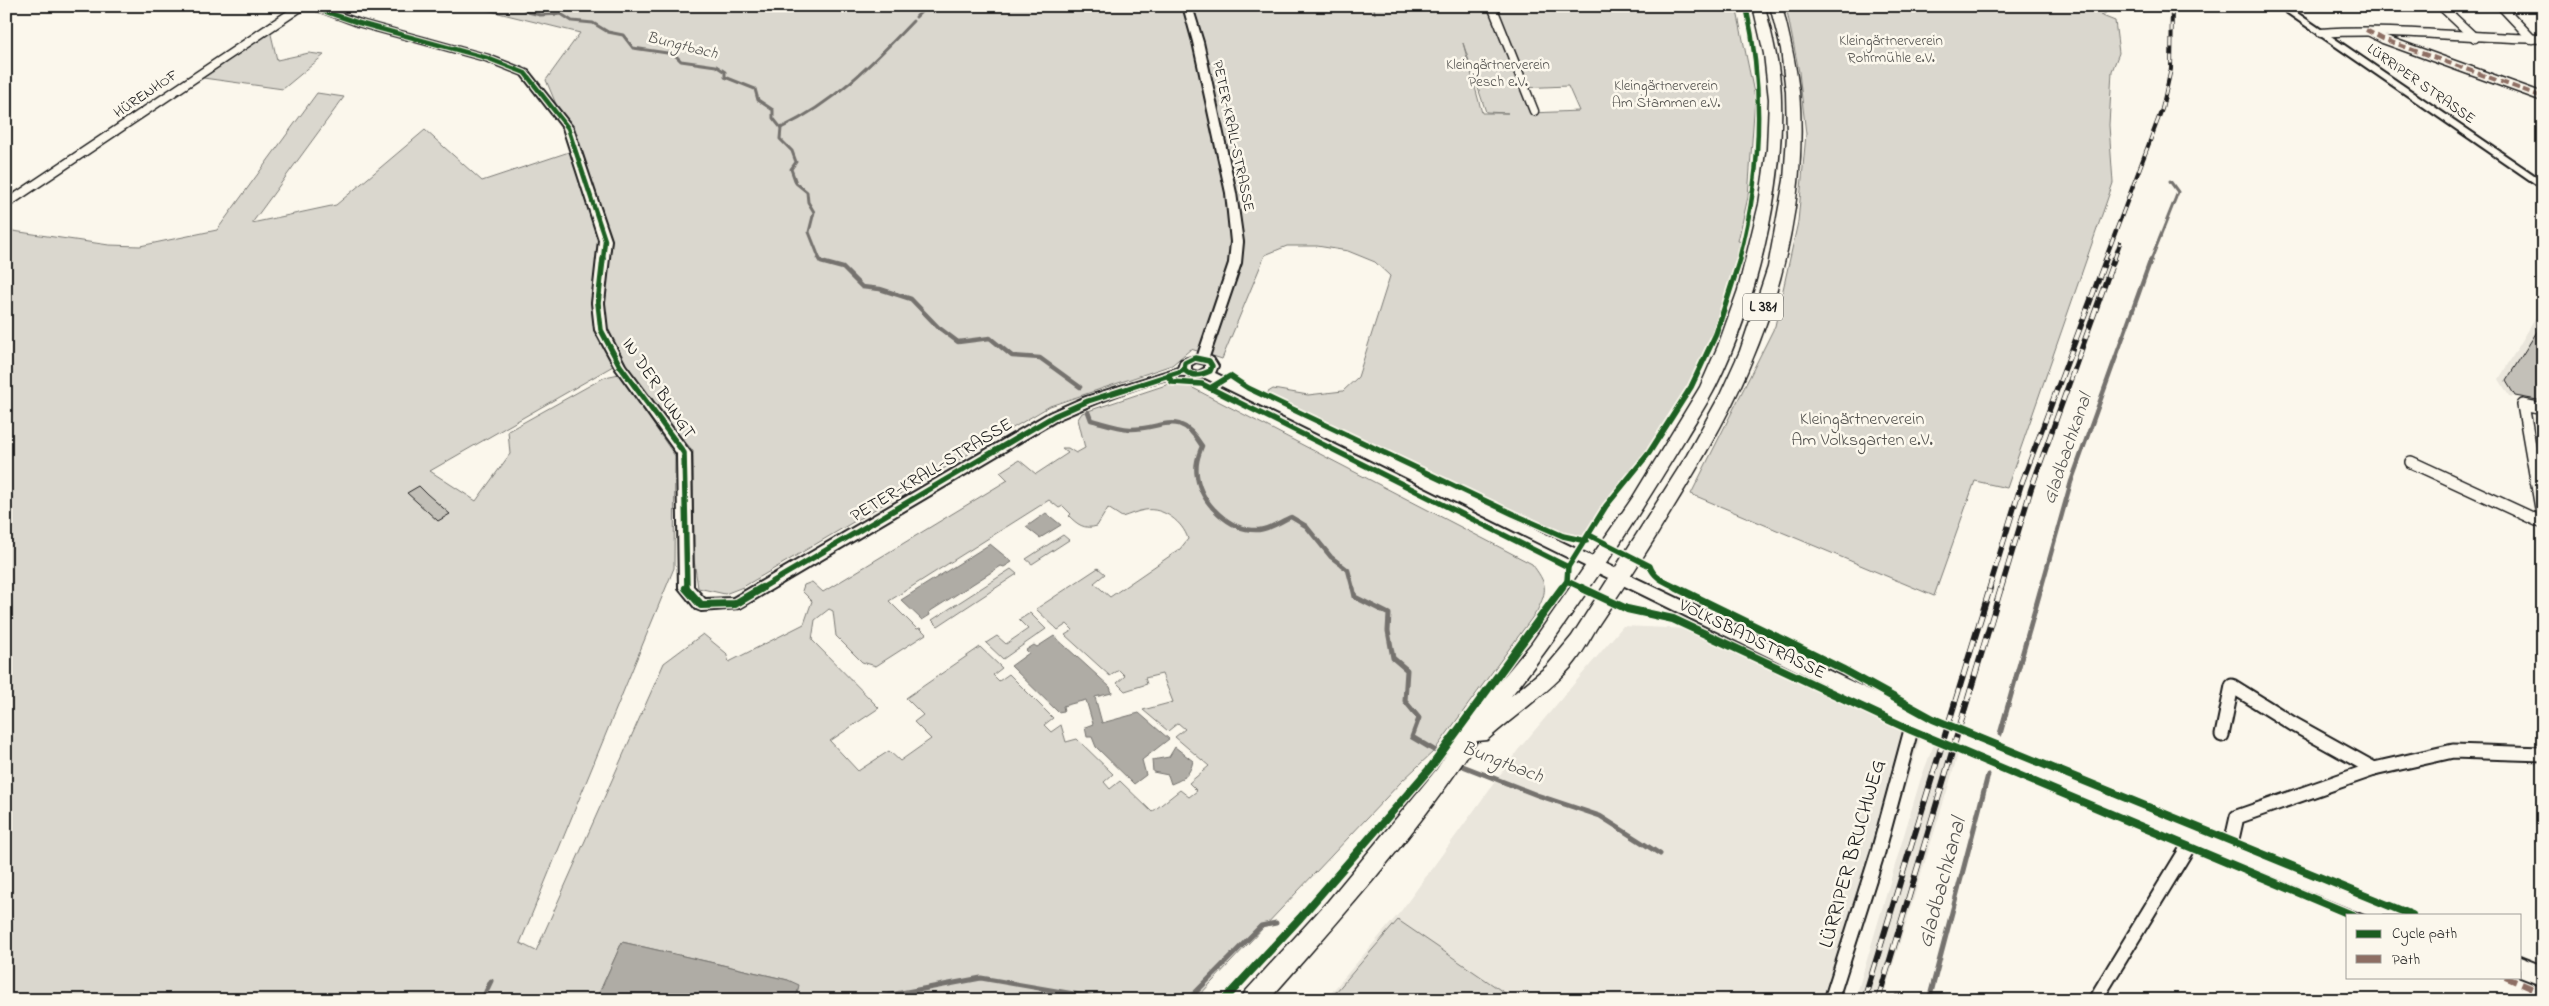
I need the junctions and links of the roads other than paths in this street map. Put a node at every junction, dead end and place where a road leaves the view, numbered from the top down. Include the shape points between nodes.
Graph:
1 (302, 6) edge
2 (309, 6) edge
3 (1187, 6) edge
4 (1492, 6) edge
5 (1759, 6) edge
6 (1776, 6) edge
7 (2282, 6) edge
8 (2441, 6) edge
9 (2501, 6) edge
10 (2366, 30) junction
11 (2321, 33) junction
12 (2475, 38) junction
13 (2532, 39) junction
14 (2543, 39) edge
15 (2543, 97) edge
16 (1534, 111) dead end
17 (2543, 186) edge
18 (6, 204) edge
19 (1203, 358) junction
20 (1185, 370) junction
21 (1207, 374) junction
22 (2543, 409) edge
23 (2411, 462) dead end
24 (2543, 521) edge
25 (1596, 566) junction
26 (1620, 578) junction
27 (701, 605) joint
28 (1914, 720) junction
29 (2222, 735) dead end
30 (1461, 752) junction
31 (2543, 754) edge
32 (2374, 769) junction
33 (2190, 832) junction
34 (2230, 848) junction
35 (2390, 914) edge
36 (2522, 968) edge
37 (2543, 976) edge
38 (1253, 1000) edge
39 (1831, 1000) edge
40 (2095, 1000) edge

1 - 18 street, HÜRENHOF
2 - 27 street, IN DER BUNGT via 487,58 525,73 568,128 605,240 598,304 601,330 620,366 684,453 686,588
3 - 19 street, PETER-KRALL-STRASSE via 1231,192 1237,242 1235,263
4 - 16 street
5 - 25 main road, L 381 via 1770,54 1774,150 1766,204 1744,290 1726,346 1708,387
6 - 26 main road, L 381 via 1789,60 1793,152 1789,206 1767,294 1748,351 1729,392
7 - 11 street, LÜRRIPER STRASSE
8 - 12 street
9 - 13 street
10 - 11 street
10 - 12 street
10 - 15 street
11 - 17 street, LÜRRIPER STRASSE
12 - 13 street
13 - 14 street
19 - 20 street via 1188,360
19 - 21 street via 1212,365
20 - 21 street via 1194,376
20 - 27 street, PETER-KRALL-STRASSE via 1088,401 1054,416 735,604
21 - 25 street, VOLKSBADSTRASSE
22 - 24 street via 2522,405
23 - 24 street
25 - 26 main road, VOLKSBADSTRASSE
25 - 30 main road, L 381 via 1538,649 1480,720
26 - 28 main road, VOLKSBADSTRASSE
26 - 30 main road, L 381 via 1565,660 1542,684 1490,724
28 - 33 main road, VOLKSBADSTRASSE
28 - 39 street, LÜRRIPER BRUCHWEG via 1878,852
29 - 32 street via 2232,686
30 - 38 main road, L 381 via 1336,908
31 - 32 street via 2453,751
32 - 34 street via 2236,817
33 - 34 main road, VOLKSBADSTRASSE
33 - 40 street via 2188,847
34 - 35 main road, VOLKSBADSTRASSE
36 - 37 main road

